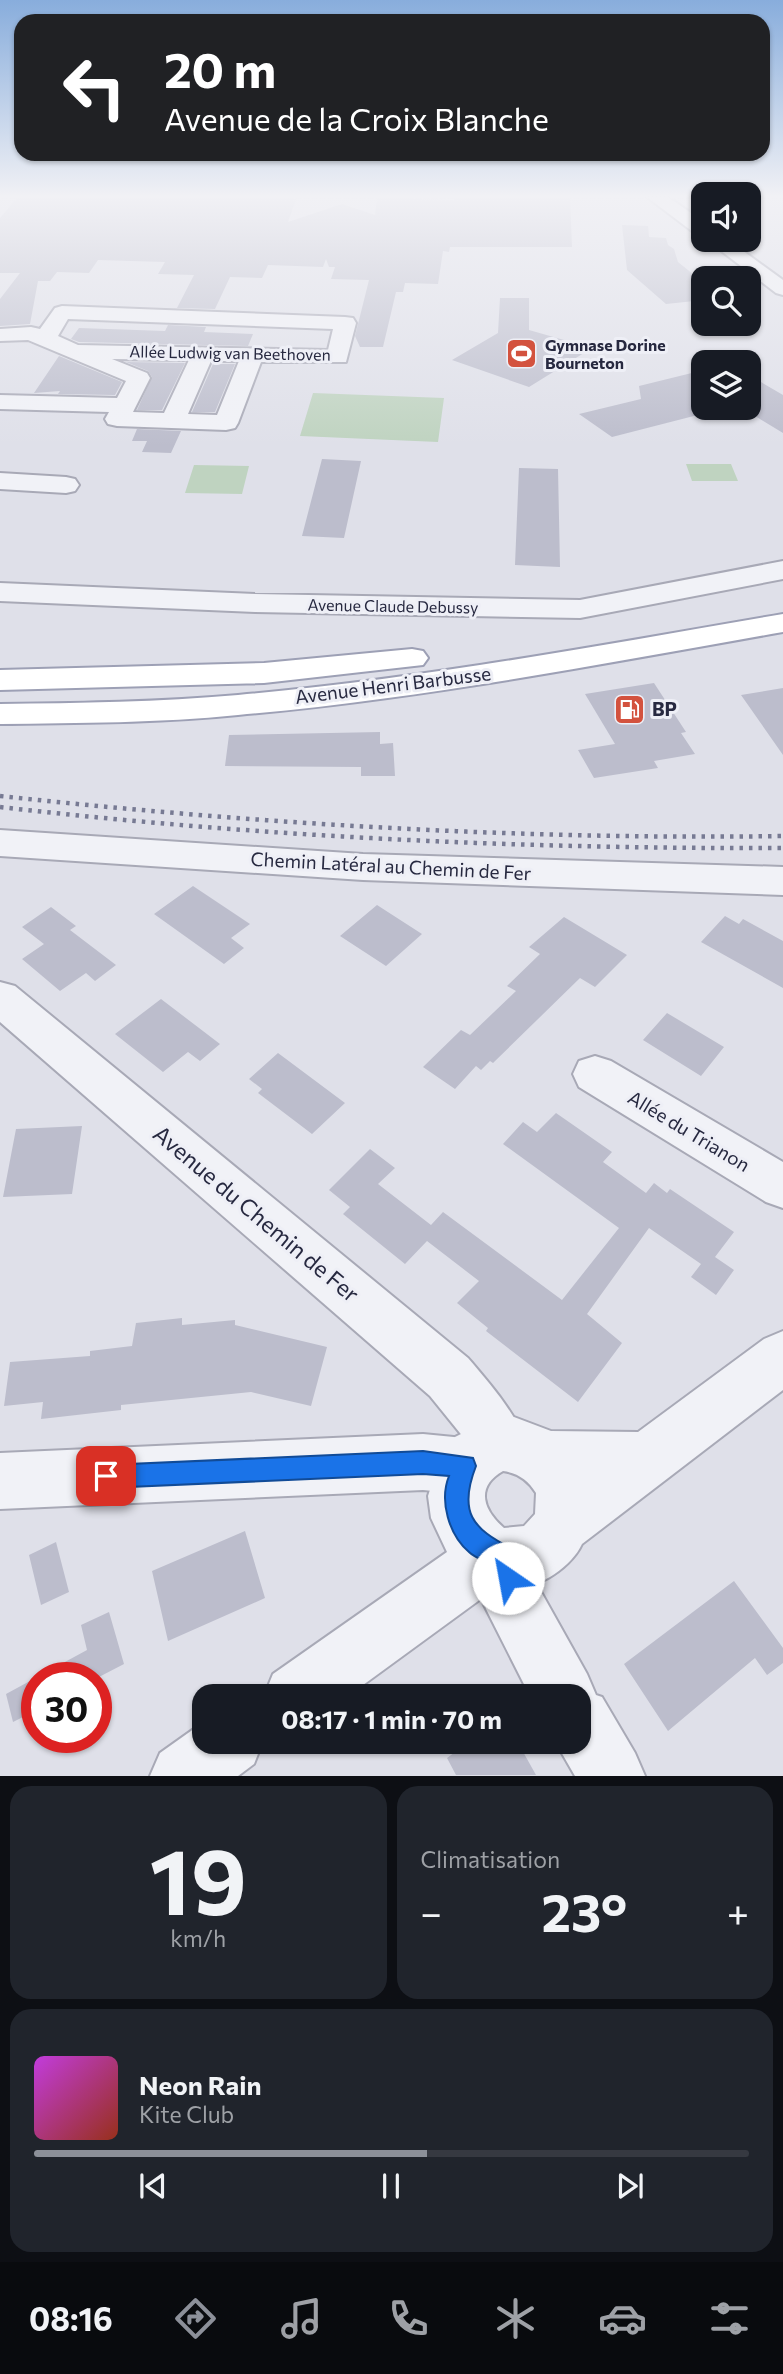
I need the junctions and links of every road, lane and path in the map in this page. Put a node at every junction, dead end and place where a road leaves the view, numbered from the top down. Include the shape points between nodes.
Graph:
1 (0, 335) edge
2 (38, 336) junction
3 (69, 351) junction
4 (201, 361) dead end
5 (250, 362) dead end
6 (0, 402) edge
7 (125, 405) junction
8 (173, 421) junction
9 (0, 481) edge
10 (66, 485) dead end
11 (783, 570) edge
12 (0, 592) edge
13 (783, 595) edge
14 (783, 622) edge
15 (0, 680) edge
16 (0, 714) edge
17 (0, 843) edge
18 (783, 881) edge
19 (0, 998) edge
20 (595, 1074) dead end
21 (783, 1187) edge
22 (783, 1357) edge
23 (503, 1456) junction
24 (642, 1461) junction
25 (0, 1481) edge
26 (562, 1524) junction
27 (499, 1556) junction
28 (312, 1684) edge
29 (558, 1684) edge
30 (591, 1740) edge
31 (213, 1754) edge
32 (183, 1776) edge
33 (612, 1776) edge

1 - 2 street
2 - 3 street
2 - 3 street, Allée Ludwig van Beethoven via 62,312 345,323 338,357
3 - 7 street via 144,369
4 - 8 street
5 - 8 street via 226,423
6 - 7 street
7 - 8 street via 117,419
9 - 10 street
11 - 12 street, Avenue Claude Debussy via 580,609 255,603
13 - 15 main road, Avenue Henri Barbusse via 524,643 386,661 264,673
14 - 16 main road, Avenue Henri Barbusse via 555,663 341,694 159,710
17 - 18 street, Chemin Latéral au Chemin de Fer via 363,867
19 - 23 street, Avenue du Chemin de Fer via 449,1377 489,1426
20 - 21 street, Allée du Trianon
22 - 24 street
23 - 24 street
23 - 25 street
23 - 26 street via 557,1473 565,1507
23 - 27 street via 458,1482 456,1499 467,1532 478,1545
24 - 26 street
26 - 27 street via 553,1540 539,1551 522,1557
27 - 28 street
27 - 29 street via 511,1599
30 - 33 street
31 - 32 street

